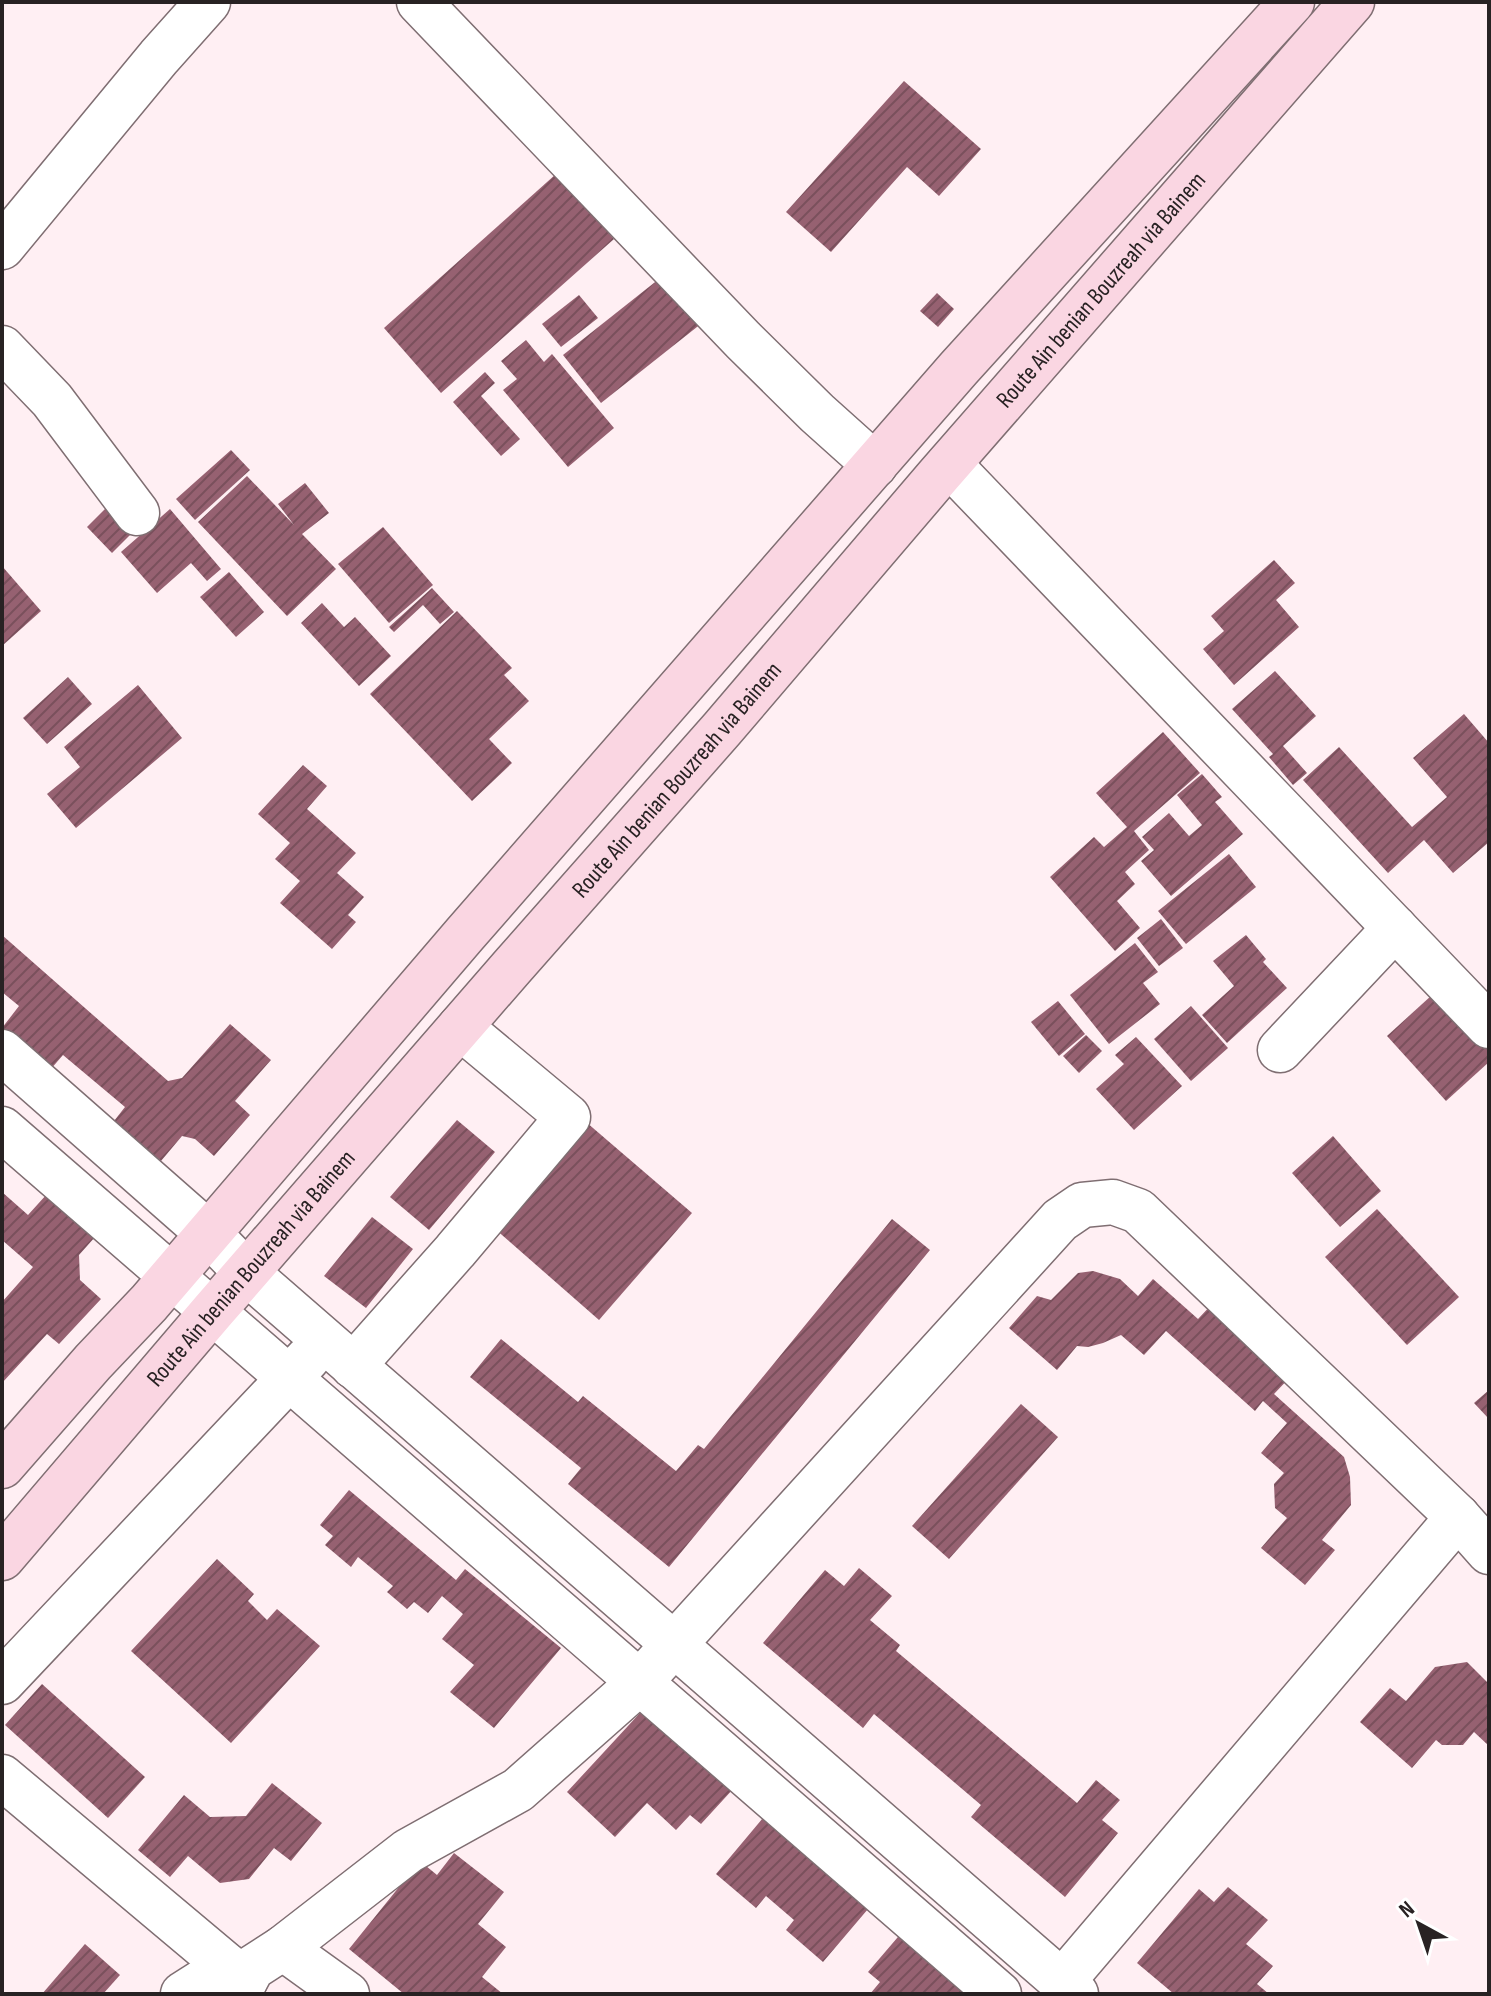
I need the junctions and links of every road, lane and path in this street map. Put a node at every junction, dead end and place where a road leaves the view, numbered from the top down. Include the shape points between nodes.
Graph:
1 (208, 2) edge
2 (419, 2) edge
3 (1292, 2) edge
4 (1352, 2) edge
5 (2, 247) edge
6 (2, 348) edge
7 (949, 464) junction
8 (875, 465) junction
9 (137, 513) dead end
10 (1395, 928) junction
11 (1489, 1026) edge
12 (460, 1027) junction
13 (1280, 1050) dead end
14 (2, 1052) edge
15 (2, 1129) edge
16 (209, 1234) junction
17 (247, 1273) junction
18 (171, 1275) junction
19 (212, 1312) junction
20 (338, 1354) junction
21 (290, 1379) junction
22 (2, 1466) edge
23 (1458, 1517) junction
24 (1489, 1552) edge
25 (2, 1558) edge
26 (673, 1645) junction
27 (2, 1682) edge
28 (639, 1683) junction
29 (2, 1777) edge
30 (1021, 1947) junction
31 (283, 1948) junction
32 (237, 1980) edge
33 (1069, 1988) edge
34 (994, 1990) edge
35 (183, 1994) edge
36 (347, 1994) edge

1 - 5 street
2 - 8 street via 743,340
3 - 8 main road, Route Ain benian Bouzreah via Bainem
4 - 7 main road, Route Ain benian Bouzreah via Bainem
6 - 9 street via 52,400
7 - 10 street
7 - 12 main road, Route Ain benian Bouzreah via Bainem
8 - 16 main road, Route Ain benian Bouzreah via Bainem
10 - 11 street
10 - 13 street
12 - 17 main road, Route Ain benian Bouzreah via Bainem
12 - 20 street via 568,1117 455,1251
14 - 16 street
15 - 18 street
16 - 17 street
16 - 18 main road, Route Ain benian Bouzreah via Bainem
17 - 19 main road, Route Ain benian Bouzreah via Bainem
17 - 20 street
18 - 19 street
18 - 22 main road, Route Ain benian Bouzreah via Bainem
19 - 21 street
19 - 25 main road, Route Ain benian Bouzreah via Bainem
20 - 21 street
20 - 26 street
21 - 27 street
21 - 28 street
23 - 24 street
23 - 26 street via 1138,1211 1113,1202 1082,1205 1060,1220
23 - 33 street
26 - 28 street
26 - 30 street
28 - 31 street via 518,1790 408,1851
28 - 34 street
29 - 32 street
30 - 33 street
30 - 34 street
31 - 32 street
31 - 36 street
32 - 35 street

